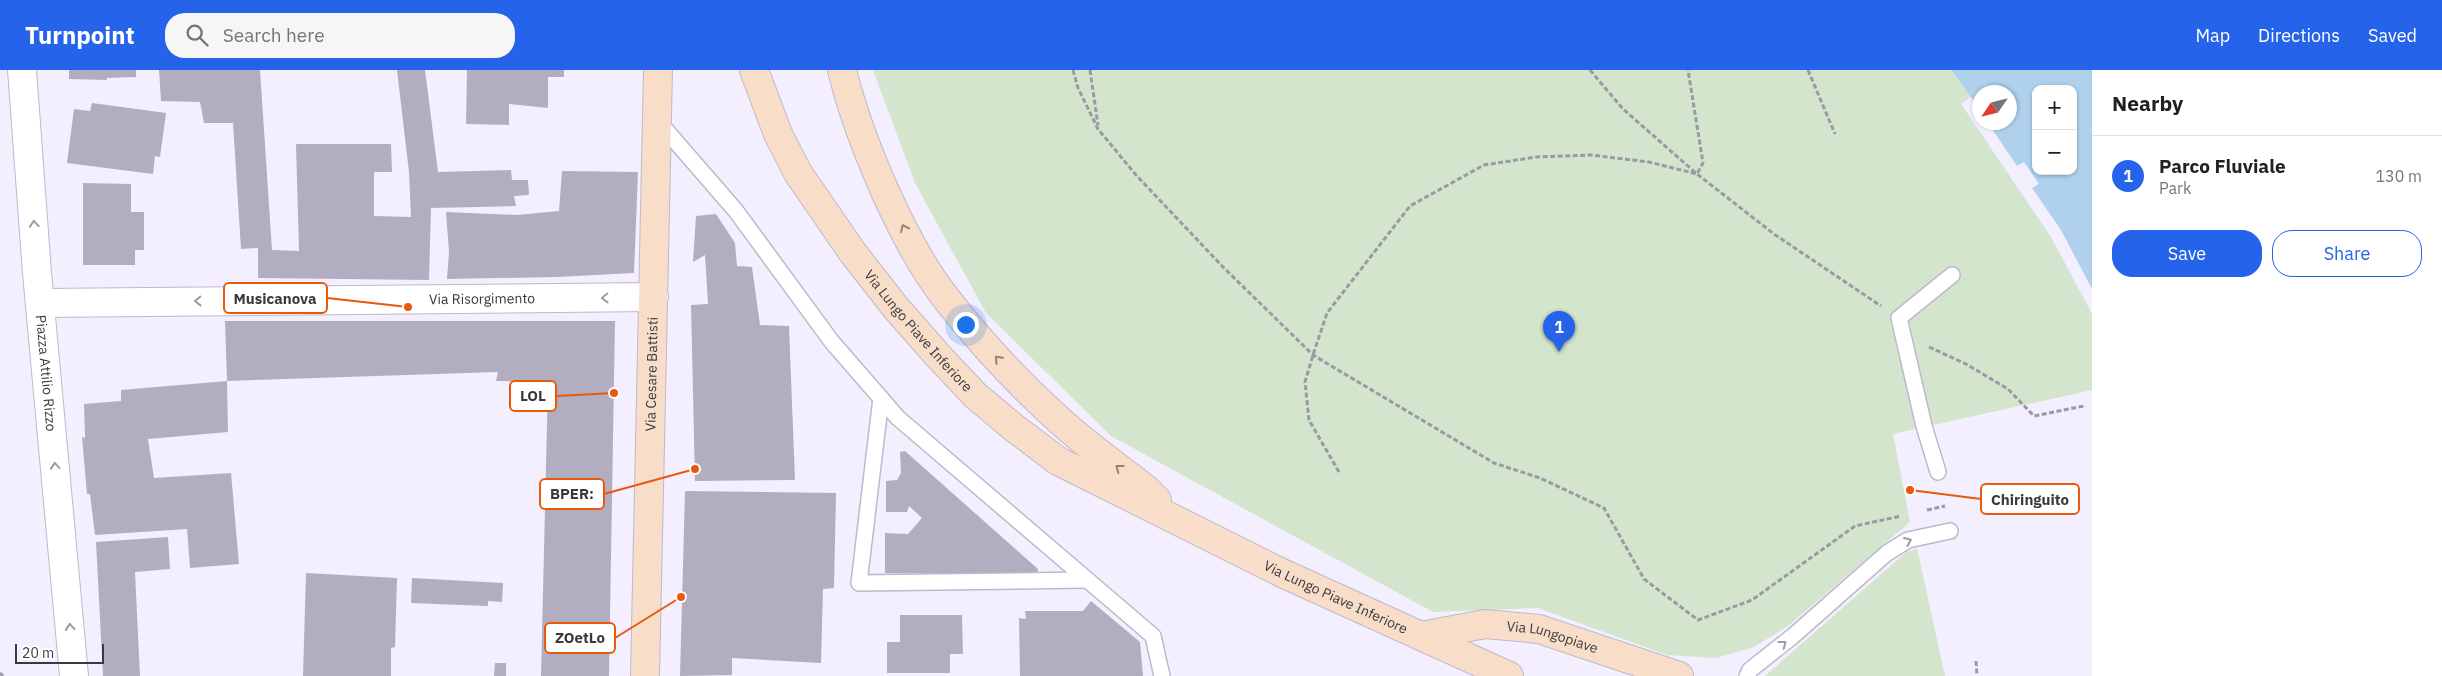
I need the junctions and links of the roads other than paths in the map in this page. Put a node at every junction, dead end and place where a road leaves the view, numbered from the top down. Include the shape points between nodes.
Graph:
1 (22, 70) edge
2 (658, 70) edge
3 (754, 70) edge
4 (842, 70) edge
5 (658, 121) junction
6 (1952, 275) dead end
7 (654, 297) junction
8 (41, 303) junction
9 (881, 398) junction
10 (1938, 472) dead end
11 (1165, 514) junction
12 (1950, 530) dead end
13 (1087, 580) junction
14 (1421, 636) junction
15 (74, 676) edge
16 (646, 676) edge
17 (1162, 676) edge
18 (1509, 676) edge
19 (1679, 676) edge
20 (1747, 676) edge

8 -> 1 street, Piazza Attilio Rizzo
2 - 5 main road, Via Cesare Battisti
3 - 11 main road, Via Lungo Piave Inferiore via 778,134 798,173 853,253 941,359 976,396 1058,461
11 -> 4 main road, Via Lungo Piave Inferiore via 1148,490 1060,420 1022,384 944,296 911,242 886,191
5 - 7 main road, Via Cesare Battisti
5 - 9 lane via 736,211 832,342
6 - 10 lane via 1899,318
7 -> 8 street, Via Risorgimento
7 - 16 main road, Via Cesare Battisti
15 -> 8 street, Piazza Attilio Rizzo
9 - 13 lane via 898,418
9 - 13 lane via 859,583
11 - 14 main road, Via Lungo Piave Inferiore via 1282,573
20 -> 12 lane via 1750,670 1887,553 1908,540
13 - 17 lane via 1153,636
14 - 18 main road, Via Lungo Piave Inferiore
14 - 19 main road, Via Lungopiave via 1484,624 1539,629

